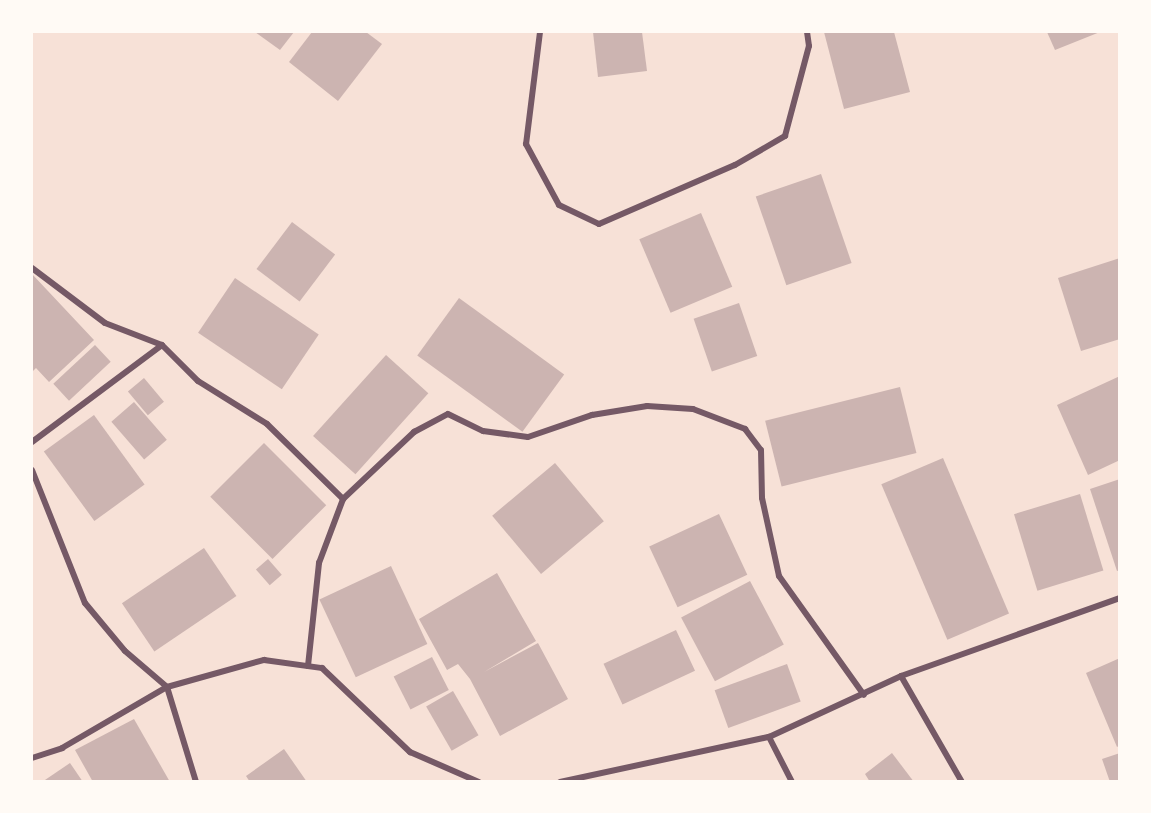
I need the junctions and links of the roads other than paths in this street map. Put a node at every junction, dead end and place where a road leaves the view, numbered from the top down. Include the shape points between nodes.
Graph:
1 (540, 32) edge
2 (807, 32) edge
3 (32, 268) edge
4 (162, 345) junction
5 (32, 442) edge
6 (32, 471) edge
7 (343, 499) junction
8 (1119, 598) edge
9 (308, 666) junction
10 (901, 676) junction
11 (167, 687) junction
12 (864, 695) junction
13 (769, 737) junction
14 (32, 758) edge
15 (196, 782) edge
16 (479, 782) edge
17 (560, 782) edge
18 (792, 782) edge
19 (962, 782) edge

1 - 2 street via 526,144 559,205 599,224 735,165 785,136 809,46
3 - 4 street via 105,323
4 - 5 street
4 - 7 street via 198,381 267,424
6 - 11 street via 85,603 125,651
7 - 9 street via 319,563
7 - 12 street via 414,432 447,414 483,431 528,437 591,415 647,406 703,413 745,429 761,450 762,498 779,576
8 - 10 street
9 - 11 street via 264,660
9 - 16 street via 322,668 410,752
10 - 12 street
10 - 19 street
11 - 14 street via 62,748
11 - 15 street
12 - 13 street
13 - 17 street
13 - 18 street

